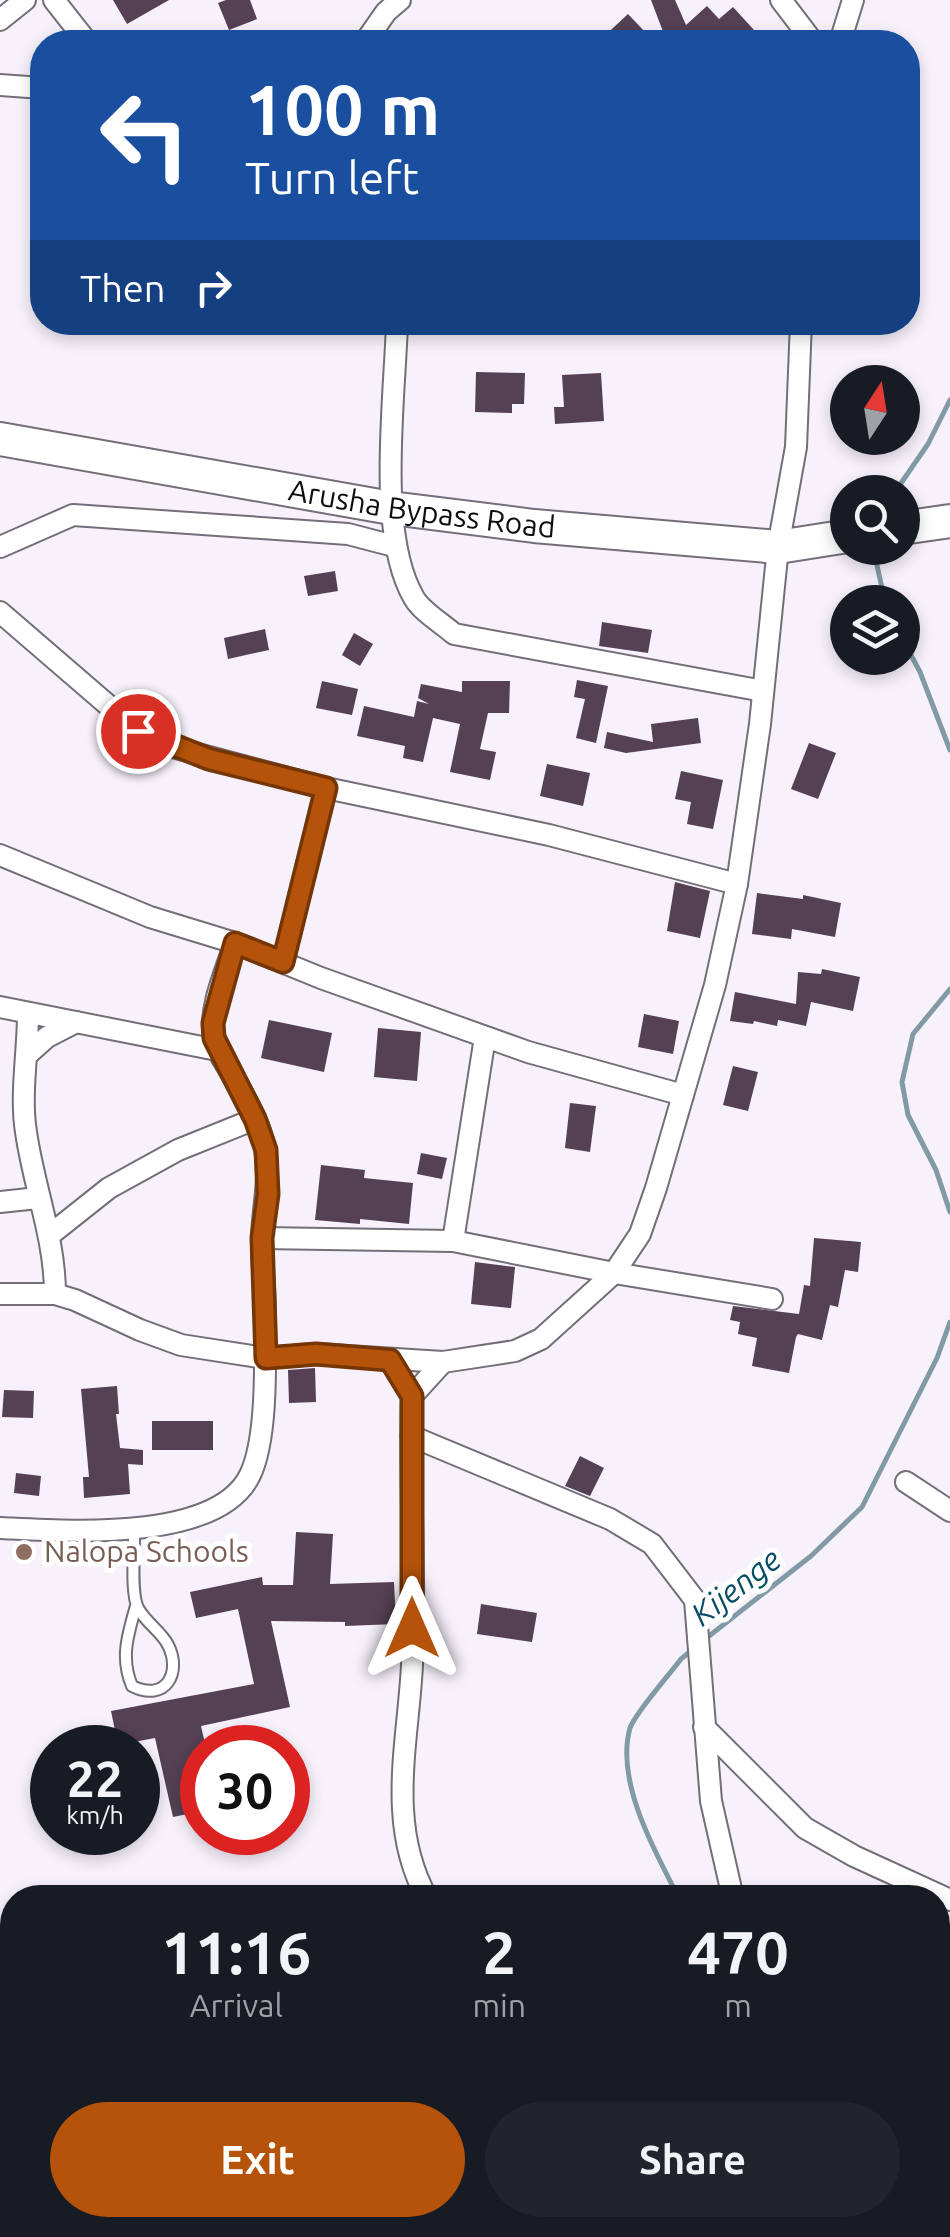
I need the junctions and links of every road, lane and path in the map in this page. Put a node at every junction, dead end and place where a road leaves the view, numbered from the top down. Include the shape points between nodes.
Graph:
1 (25, 0) edge
2 (54, 0) edge
3 (400, 0) edge
4 (782, 0) edge
5 (854, 0) edge
6 (0, 20) edge
7 (78, 30) edge
8 (373, 30) edge
9 (804, 30) edge
10 (844, 30) edge
11 (0, 85) edge
12 (30, 87) edge
13 (397, 335) edge
14 (800, 335) edge
15 (0, 439) edge
16 (391, 508) junction
17 (950, 521) edge
18 (920, 525) edge
19 (830, 538) edge
20 (394, 546) junction
21 (0, 547) edge
22 (778, 547) junction
23 (0, 612) edge
24 (764, 691) junction
25 (326, 788) junction
26 (0, 855) edge
27 (737, 884) junction
28 (235, 943) junction
29 (283, 962) junction
30 (0, 1006) edge
31 (28, 1014) junction
32 (76, 1022) junction
33 (484, 1037) junction
34 (218, 1050) junction
35 (28, 1054) junction
36 (683, 1095) junction
37 (255, 1119) junction
38 (38, 1198) junction
39 (0, 1202) edge
40 (51, 1234) junction
41 (262, 1238) junction
42 (452, 1241) junction
43 (614, 1273) junction
44 (0, 1294) edge
45 (55, 1294) junction
46 (772, 1299) dead end
47 (266, 1358) junction
48 (390, 1360) junction
49 (443, 1362) junction
50 (412, 1396) junction
51 (411, 1436) junction
52 (906, 1482) dead end
53 (950, 1511) edge
54 (134, 1527) junction
55 (0, 1528) edge
56 (136, 1606) junction
57 (704, 1727) junction
58 (420, 1885) edge
59 (730, 1885) edge
60 (917, 1885) edge

1 - 6 street
2 - 7 street
3 - 8 street
4 - 9 street
5 - 10 street
11 - 12 street
13 - 16 street
14 - 22 street via 796,447
15 - 16 main road, Arusha Bypass Road
16 - 20 street
16 - 22 main road, Arusha Bypass Road
17 - 18 main road
19 - 22 main road, Arusha Bypass Road
20 - 21 street via 330,532 73,515
20 - 24 street via 415,600 454,634
22 - 24 street
23 - 25 street via 138,731 209,759
24 - 27 street
25 - 27 street
25 - 29 street
26 - 28 street via 150,917
27 - 36 street
28 - 29 street
28 - 34 street via 213,1023
29 - 33 street
30 - 31 street
31 - 32 street
31 - 35 street
32 - 34 street
32 - 35 street
33 - 36 street
33 - 42 street
34 - 37 street
35 - 38 street via 25,1127
36 - 43 street via 640,1234
37 - 40 street via 126,1178
37 - 41 street via 268,1180
38 - 39 street
38 - 40 street
40 - 45 street
41 - 42 street
41 - 47 street
42 - 43 street
43 - 46 street
43 - 49 street via 541,1339 515,1351
44 - 45 street
45 - 47 street via 181,1345
47 - 48 street
47 - 54 street via 257,1457 248,1479 214,1509
48 - 49 street
48 - 50 street
49 - 50 street
50 - 51 street
51 - 57 street via 610,1519 652,1544 695,1600
51 - 58 street via 412,1666 401,1771 404,1826
52 - 53 street
54 - 55 street
54 - 56 lane
56 - 56 lane via 169,1645 170,1677 156,1692 132,1686 126,1672
57 - 59 street via 710,1800
57 - 60 street via 805,1828

